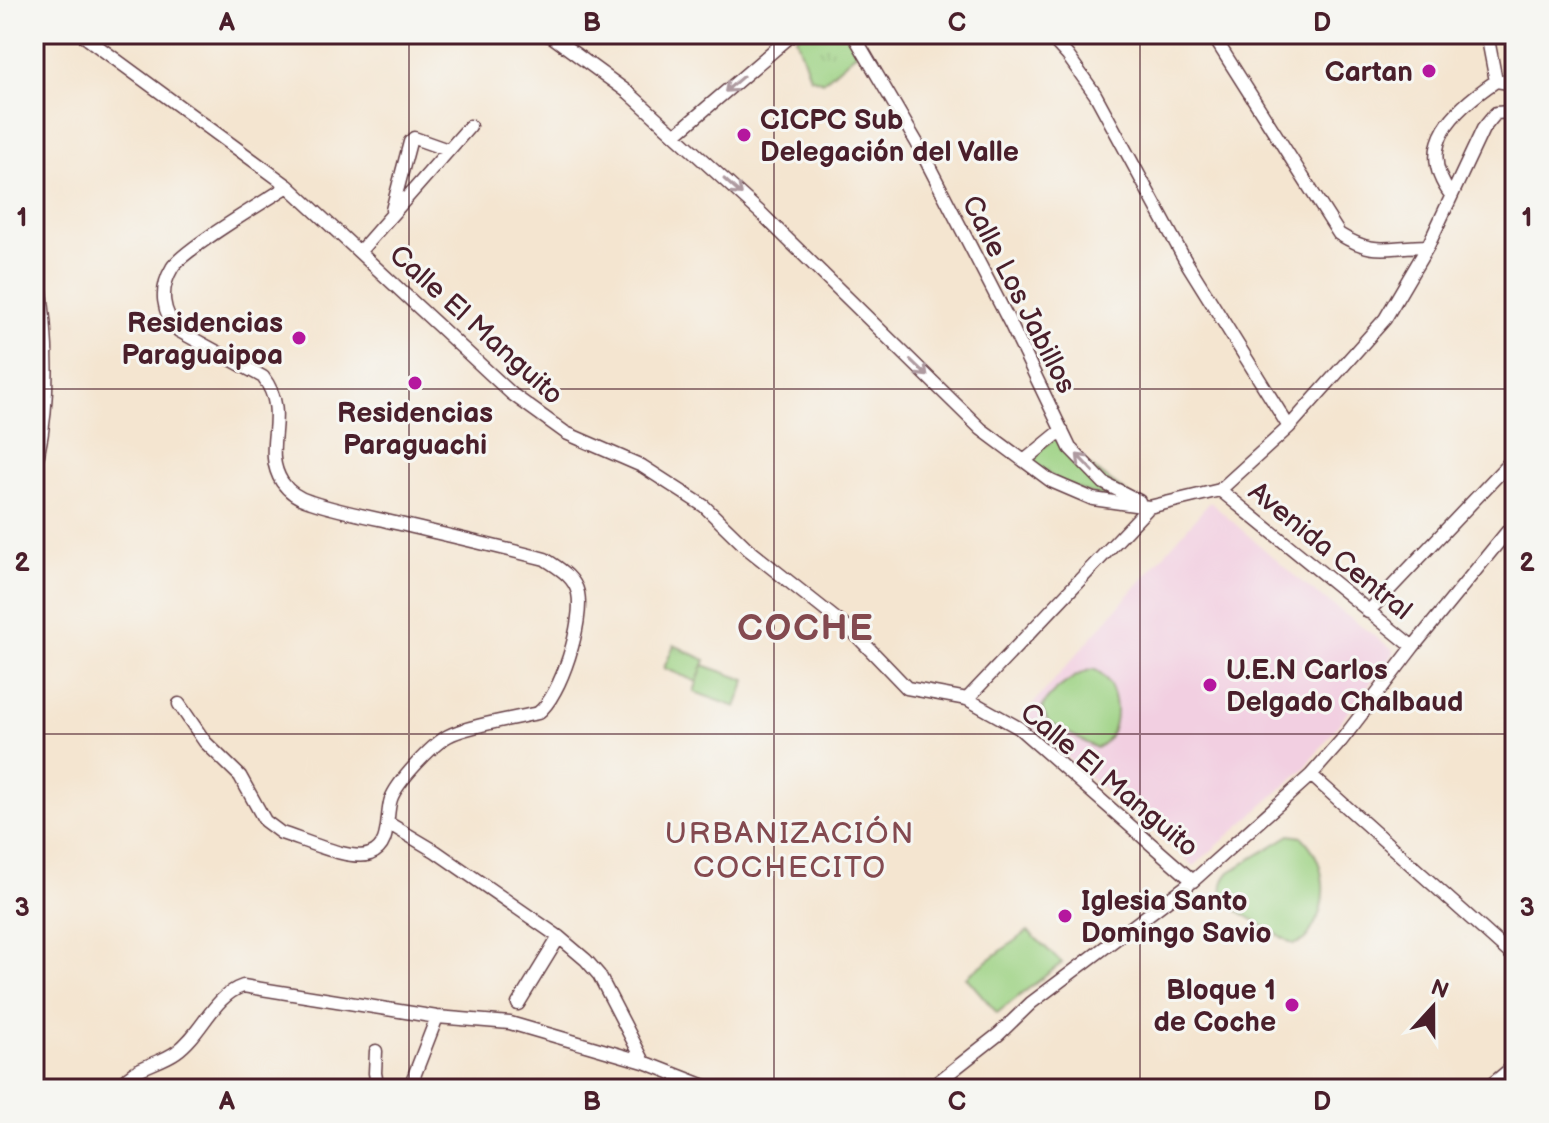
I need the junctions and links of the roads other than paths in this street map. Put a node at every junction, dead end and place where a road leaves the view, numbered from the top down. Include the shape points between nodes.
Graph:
1 (81, 34) edge
2 (543, 34) edge
3 (793, 34) edge
4 (853, 34) edge
5 (1212, 34) edge
6 (1487, 34) edge
7 (1056, 36) edge
8 (1496, 81) junction
9 (1515, 84) edge
10 (1515, 115) edge
11 (470, 126) dead end
12 (675, 135) junction
13 (448, 150) junction
14 (288, 186) junction
15 (1451, 195) junction
16 (391, 215) junction
17 (1428, 246) junction
18 (360, 251) junction
19 (34, 272) edge
20 (1289, 427) junction
21 (1062, 430) junction
22 (34, 454) edge
23 (1515, 457) edge
24 (1024, 461) junction
25 (1220, 490) junction
26 (1149, 507) junction
27 (1515, 522) edge
28 (1368, 612) junction
29 (1413, 647) junction
30 (967, 699) junction
31 (179, 704) dead end
32 (1311, 775) junction
33 (388, 823) junction
34 (1193, 881) junction
35 (559, 937) junction
36 (1515, 958) edge
37 (518, 1004) dead end
38 (437, 1017) junction
39 (376, 1051) dead end
40 (644, 1062) junction
41 (1515, 1065) edge
42 (1515, 1080) edge
43 (119, 1089) edge
44 (378, 1089) edge
45 (409, 1089) edge
46 (713, 1089) edge
47 (929, 1089) edge
48 (1486, 1089) edge
49 (1504, 1089) edge

1 - 14 street, Calle El Manguito
2 - 12 street via 629,93
3 -> 12 street
4 - 21 street, Calle Los Jabillos via 917,143
5 - 17 street via 1339,234 1374,250
6 - 8 street
7 - 20 street
8 - 9 street
8 - 15 street via 1458,109 1437,148 1438,173
10 - 15 street via 1501,111 1490,119
11 - 13 street
12 -> 24 street via 981,429
13 - 16 street
13 - 16 street via 419,139 410,142
14 - 18 street, Calle El Manguito
14 - 33 street via 179,260 163,292 169,320 179,331 263,377 271,388 276,402 274,464 284,485 310,502 545,559 568,574 578,592 578,621 547,706 538,713 450,734 435,745 397,788
15 - 17 street
16 - 18 street
17 - 20 street via 1385,319
18 - 30 street, Calle El Manguito via 512,394 566,433 642,466 704,506 748,549 855,634 907,688
19 - 22 main road via 42,382
20 - 25 street
21 - 24 street
26 -> 21 street, Calle Los Jabillos via 1104,483 1070,448
23 - 28 street
24 - 26 street via 1051,481 1093,499
25 - 26 street
25 - 28 street, Avenida Central
26 - 30 street
27 - 29 street
28 - 29 street, Avenida Central
29 - 32 street
30 - 34 street, Calle El Manguito via 1019,728
31 - 33 street via 205,742 240,776 265,821 281,833 361,856 379,849
32 - 34 street
32 - 36 street
33 - 35 street
34 - 47 street via 1031,1003
35 - 37 street
35 - 40 street via 599,975
38 - 40 street via 510,1023
38 - 43 street via 243,986 224,996 175,1053 129,1076
38 - 45 street
39 - 44 street
40 - 46 street
41 - 48 street
42 - 49 main road

